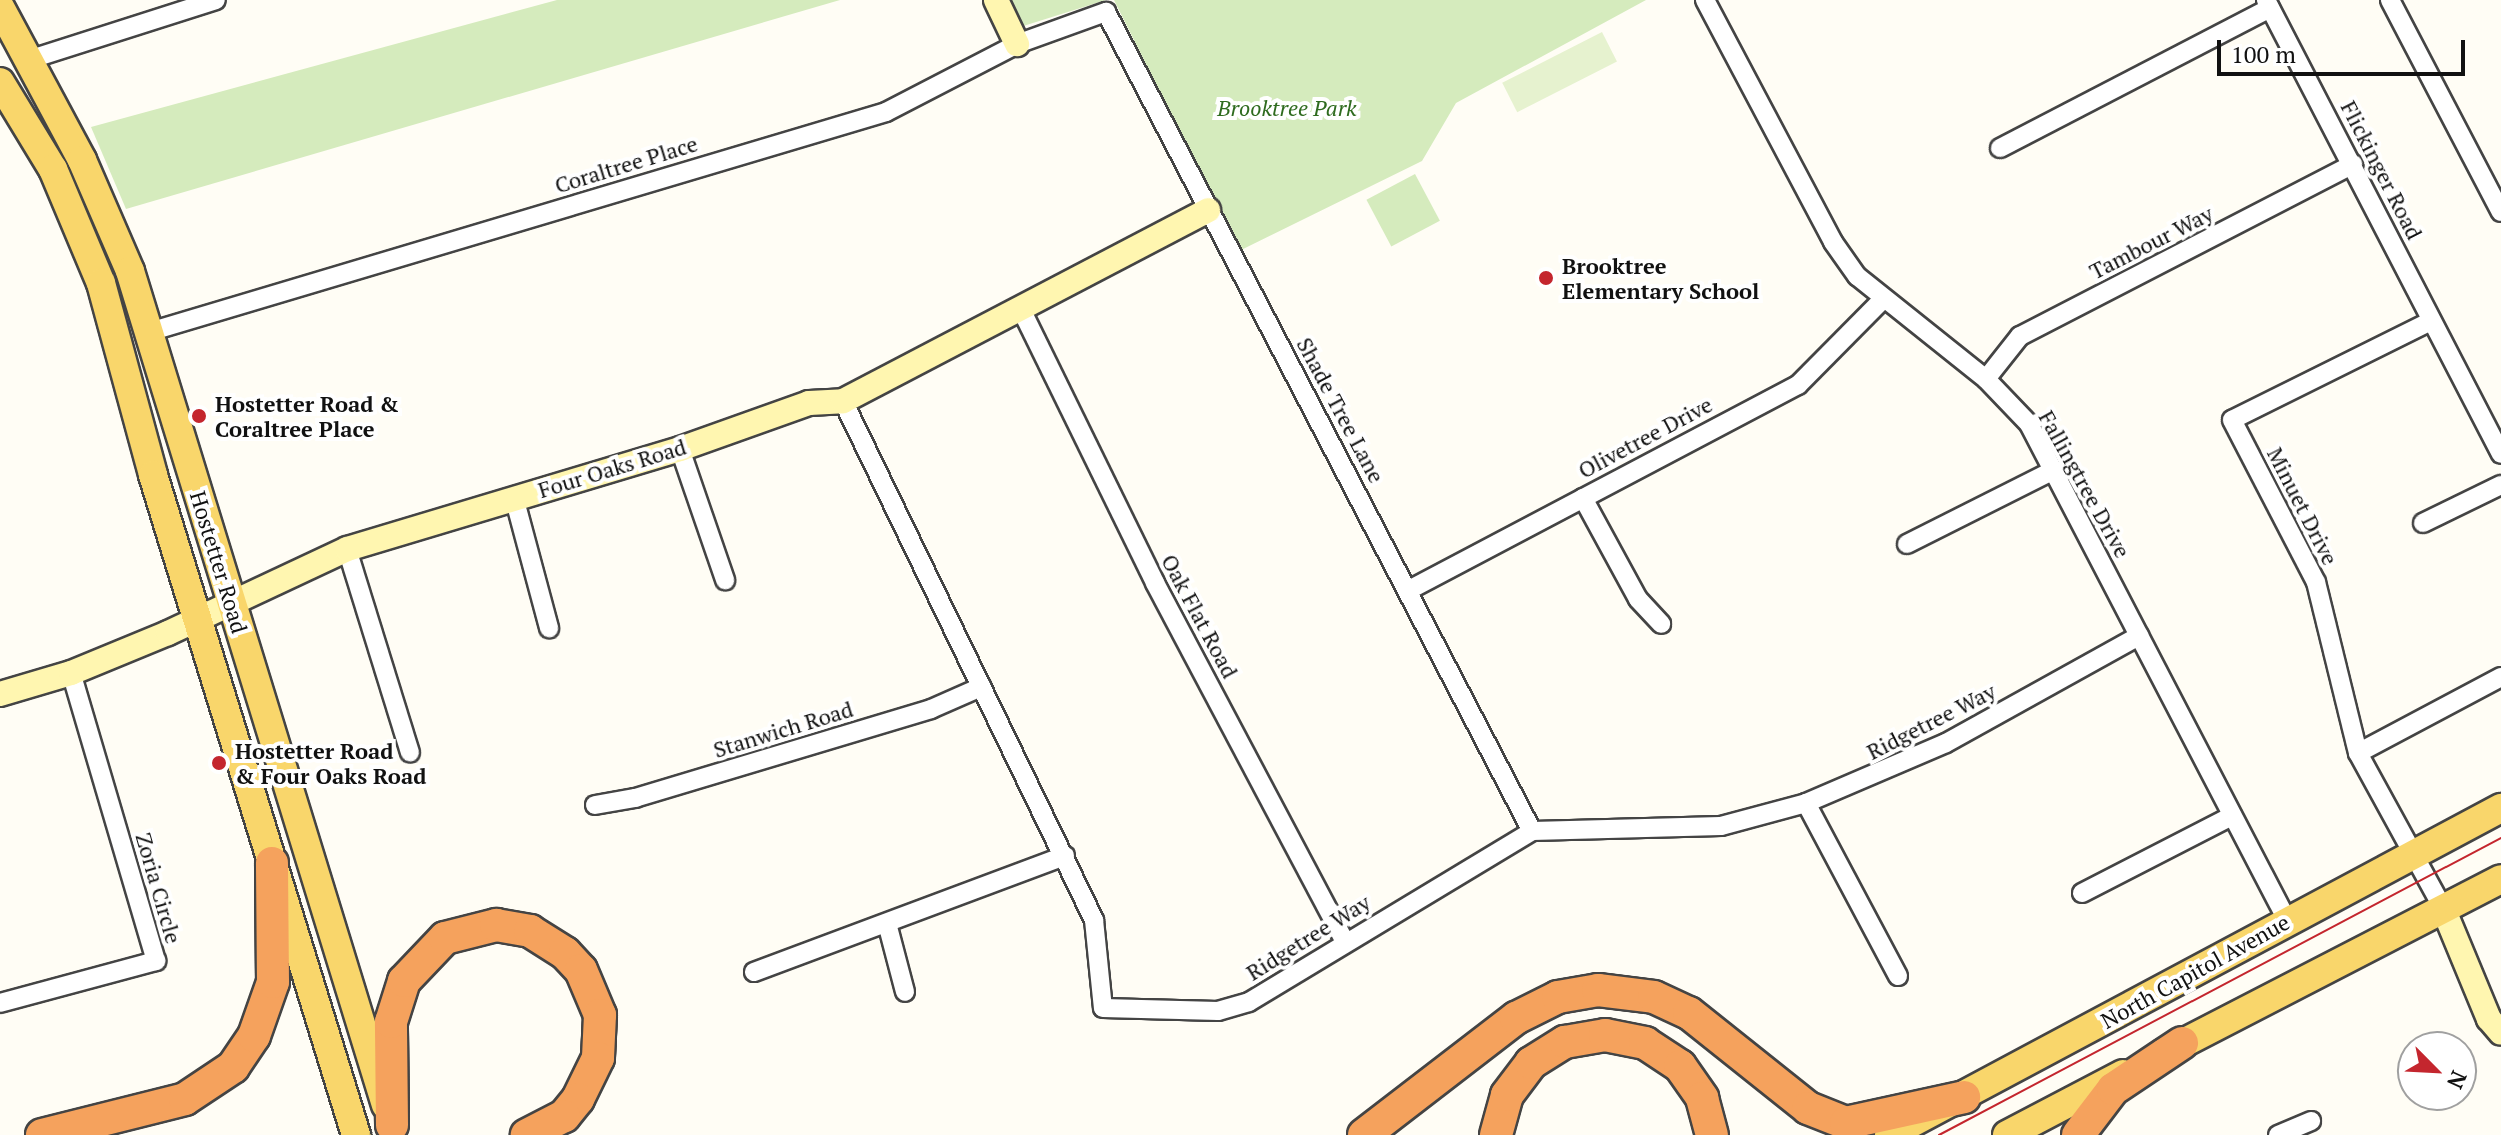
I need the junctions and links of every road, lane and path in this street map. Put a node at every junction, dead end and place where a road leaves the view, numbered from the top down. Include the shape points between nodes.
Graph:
1 (216, 0) edge
2 (996, 0) edge
3 (1705, 0) edge
4 (2390, 0) edge
5 (2268, 4) edge
6 (0, 7) edge
7 (1106, 12) joint
8 (1017, 44) junction
9 (28, 60) junction
10 (0, 82) edge
11 (2000, 148) dead end
12 (2353, 164) junction
13 (1208, 210) junction
14 (2501, 212) edge
15 (1882, 300) junction
16 (1021, 309) junction
17 (2431, 321) junction
18 (149, 332) junction
19 (1986, 379) junction
20 (843, 401) junction
21 (680, 449) junction
22 (2501, 454) edge
23 (2054, 470) junction
24 (2501, 485) edge
25 (514, 497) junction
26 (1583, 498) junction
27 (2423, 523) dead end
28 (1907, 544) dead end
29 (347, 549) junction
30 (725, 580) dead end
31 (1409, 590) junction
32 (231, 602) junction
33 (197, 619) junction
34 (1661, 624) dead end
35 (549, 628) dead end
36 (2139, 636) junction
37 (71, 673) junction
38 (2501, 677) edge
39 (981, 687) junction
40 (0, 694) edge
41 (410, 752) dead end
42 (2358, 753) junction
43 (1806, 803) junction
44 (595, 805) dead end
45 (2501, 808) edge
46 (2232, 816) junction
47 (1532, 831) junction
48 (2414, 851) junction
49 (1065, 856) junction
50 (272, 863) junction
51 (2501, 879) edge
52 (2082, 893) dead end
53 (2443, 908) junction
54 (2287, 920) junction
55 (888, 927) junction
56 (1344, 940) junction
57 (754, 972) dead end
58 (1898, 976) dead end
59 (905, 992) dead end
60 (0, 1003) edge
61 (2501, 1033) edge
62 (2182, 1043) junction
63 (1964, 1097) junction
64 (2311, 1121) dead end
65 (394, 1130) edge
66 (42, 1135) edge
67 (356, 1135) edge
68 (527, 1135) edge
69 (1364, 1135) edge
70 (1496, 1135) edge
71 (1712, 1135) edge
72 (1889, 1135) edge
73 (2007, 1135) edge
74 (2078, 1135) edge
75 (2278, 1135) edge

1 - 9 street
2 - 8 street
3 - 15 street, Fallingtree Drive via 1833,242
4 - 14 street
5 - 11 street
5 - 12 street, Flickinger Road
6 - 9 main road, Hostetter Road
7 - 8 street, Coraltree Place
7 - 13 street, Shade Tree Lane
8 - 18 street, Coraltree Place via 886,112
9 - 18 main road, Hostetter Road via 110,220
10 - 33 main road, Hostetter Road via 53,169 101,283
12 - 17 street, Flickinger Road
12 - 19 street, Tambour Way via 2020,336
13 - 16 street, Four Oaks Road
13 - 31 street, Shade Tree Lane
15 - 19 street, Fallingtree Drive
15 - 26 street, Olivetree Drive via 1798,385
16 - 20 street, Four Oaks Road
16 - 56 street, Oak Flat Road via 1155,583
17 - 22 street, Flickinger Road
17 - 42 street, Minuet Drive via 2232,420 2316,582
18 - 32 main road, Hostetter Road
19 - 23 street, Fallingtree Drive via 2029,424
20 - 21 street, Four Oaks Road via 809,403
20 - 39 street, Ridgetree Way
21 - 25 street, Four Oaks Road
21 - 30 street
23 - 28 street
23 - 36 street, Fallingtree Drive
24 - 27 street
25 - 29 street, Four Oaks Road
25 - 35 street
26 - 31 street, Olivetree Drive
26 - 34 street via 1638,599
29 - 32 street, Four Oaks Road
29 - 41 street
31 - 47 street, Shade Tree Lane
32 - 33 street, Four Oaks Road
32 - 65 main road, Hostetter Road
33 - 37 street, Four Oaks Road
33 - 50 main road, Hostetter Road
36 - 43 street, Ridgetree Way via 1946,743
36 - 46 street, Fallingtree Drive
37 - 40 street, Four Oaks Road
37 - 60 street, Zoria Circle via 156,961
38 - 42 street
39 - 44 street, Stanwich Road via 931,709 635,798
39 - 49 street, Ridgetree Way
42 - 48 street, Minuet Drive
43 - 47 street, Ridgetree Way via 1721,826
43 - 58 street
45 - 48 main road, North Capitol Avenue
46 - 52 street
46 - 54 street, Fallingtree Drive
47 - 56 street, Ridgetree Way
48 - 53 street, Minuet Drive
48 - 54 main road, North Capitol Avenue
49 - 55 street
49 - 56 street, Ridgetree Way via 1094,920 1103,1008 1234,1007
50 - 66 highway via 273,982 254,1036 233,1067 185,1099
50 - 67 main road, Hostetter Road
51 - 53 main road
53 - 61 street via 2489,1019
53 - 62 main road
54 - 63 main road, North Capitol Avenue
55 - 57 street
55 - 59 street
62 - 73 main road
62 - 74 highway via 2113,1089
63 - 69 highway via 1846,1123 1808,1108 1689,1013 1654,997 1598,990 1558,997 1516,1018
63 - 72 main road, North Capitol Avenue
64 - 75 street
65 - 68 highway via 391,1022 404,981 445,938 496,925 530,931 565,953 581,970 600,1015 598,1058 578,1099 564,1116
70 - 71 highway via 1507,1095 1531,1063 1565,1042 1605,1035 1645,1043 1680,1066 1702,1098

